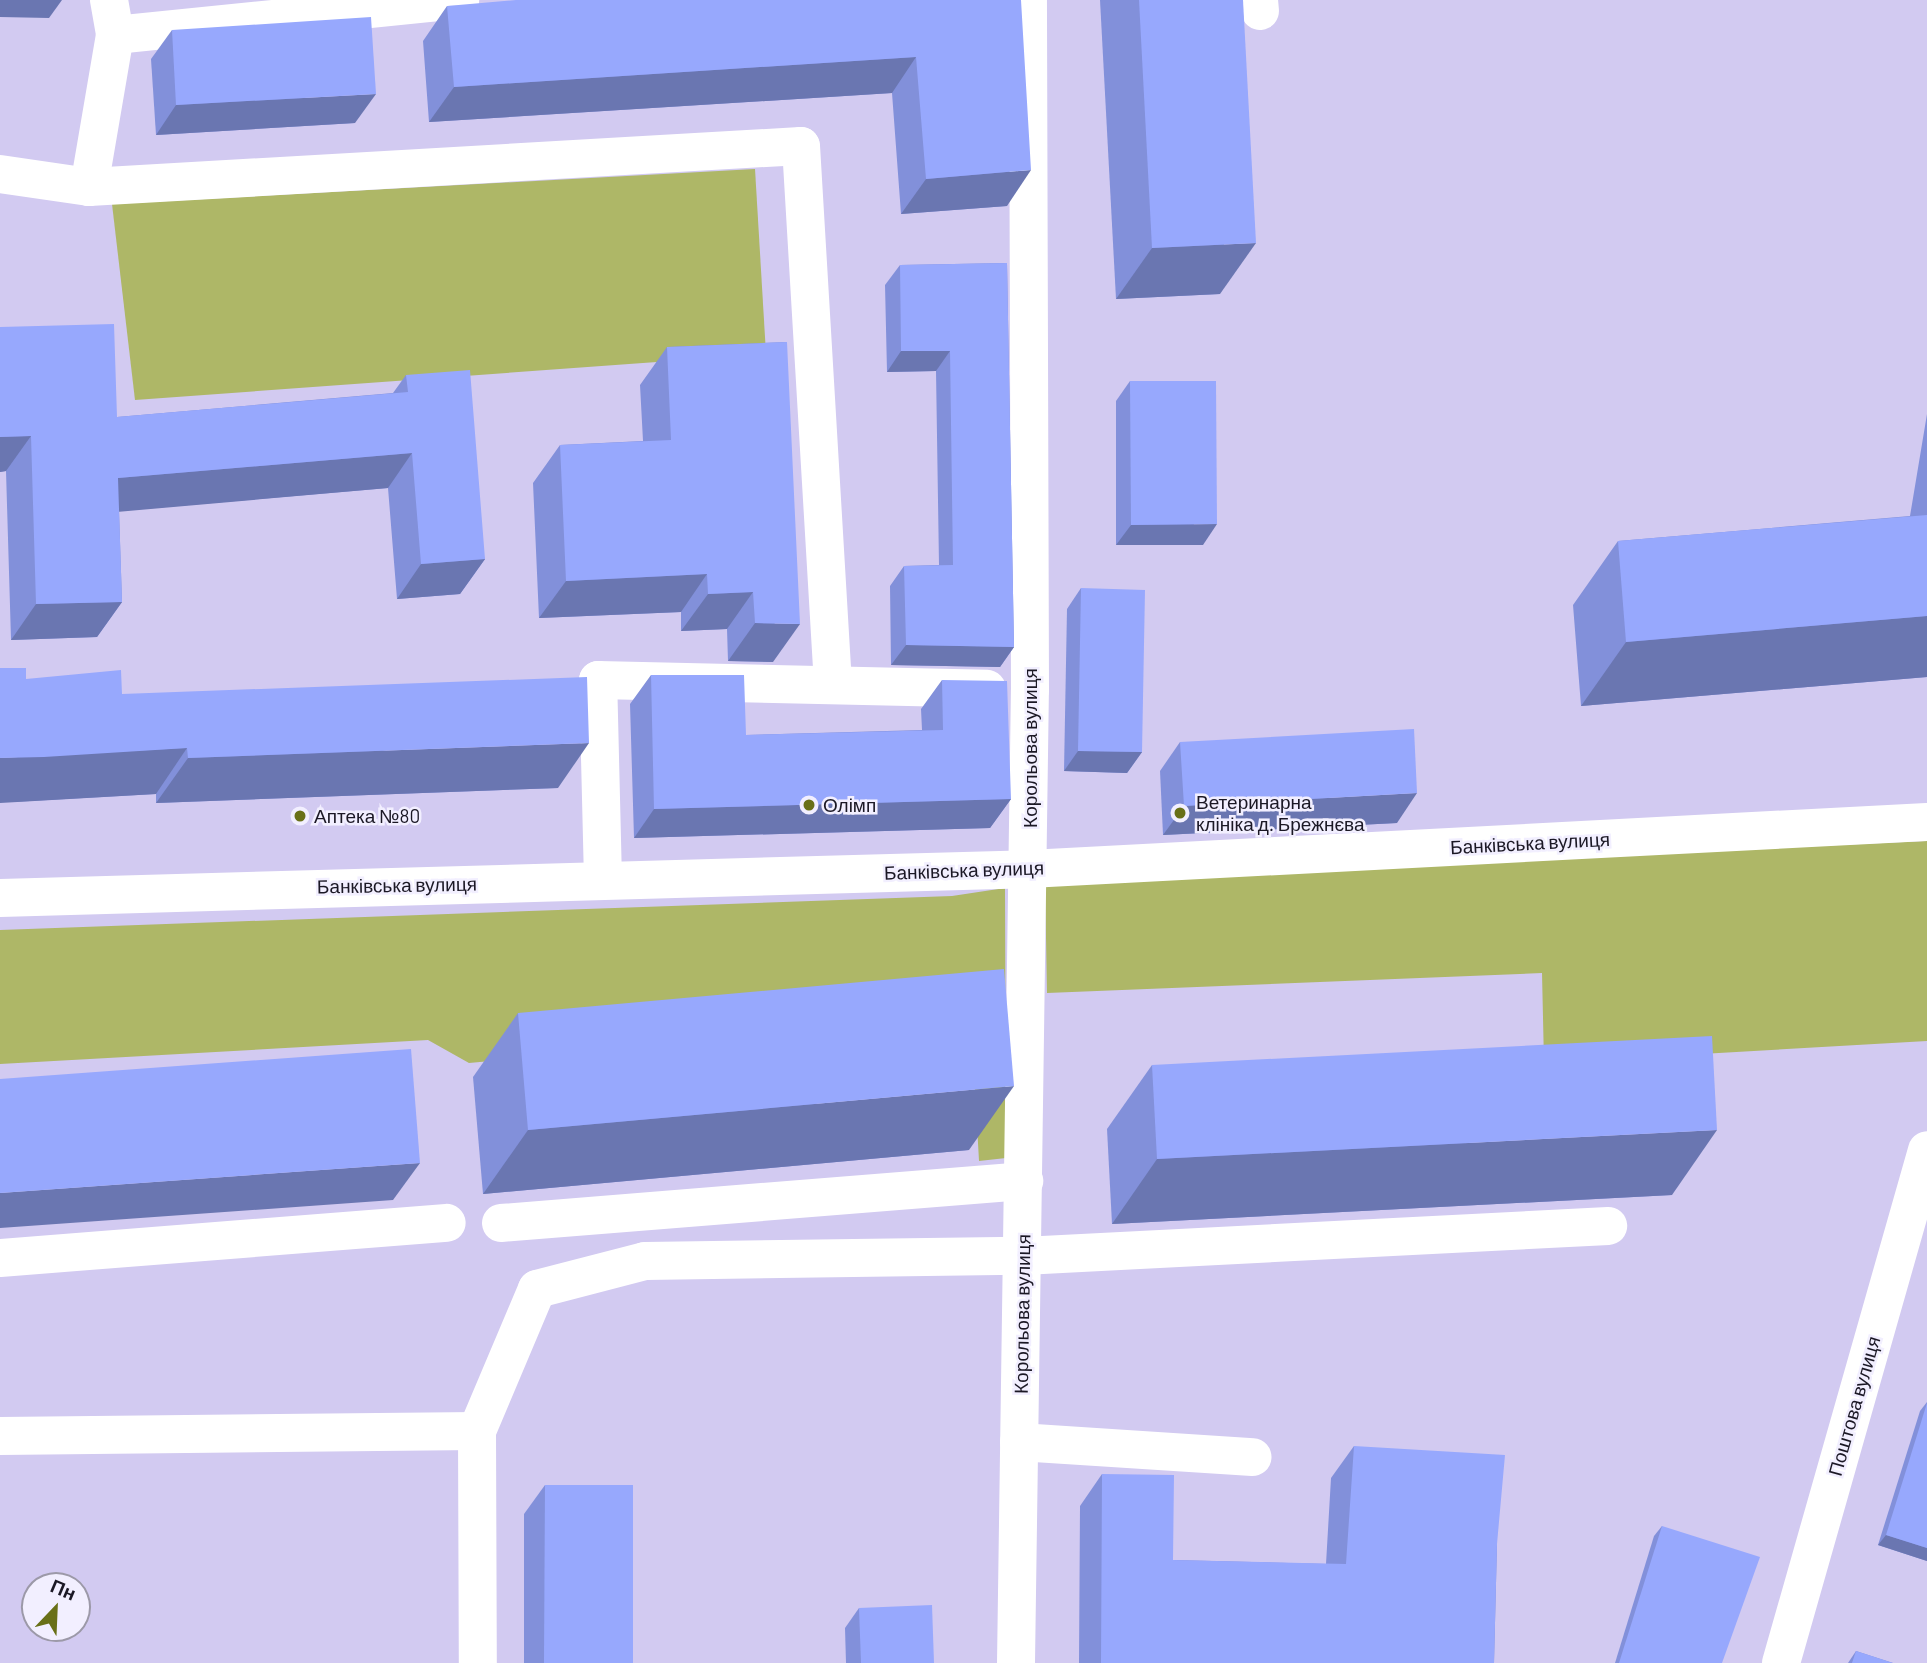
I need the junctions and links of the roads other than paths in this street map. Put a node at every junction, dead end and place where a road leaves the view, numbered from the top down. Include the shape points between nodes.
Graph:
1 (460, 0) edge
2 (1028, 0) edge
3 (112, 17) edge
4 (0, 174) edge
5 (89, 187) junction
6 (833, 685) junction
7 (1030, 690) junction
8 (1927, 822) edge
9 (1028, 869) junction
10 (603, 880) junction
11 (0, 898) edge
12 (1926, 1154) edge
13 (1024, 1181) junction
14 (447, 1223) dead end
15 (501, 1223) dead end
16 (1608, 1226) dead end
17 (1023, 1256) junction
18 (0, 1258) edge
19 (477, 1431) junction
20 (0, 1436) edge
21 (1019, 1442) junction
22 (1253, 1457) dead end
23 (478, 1663) edge
24 (1016, 1663) edge
25 (1782, 1663) edge

1 - 3 street
2 - 7 street, Корольова вулиця
3 - 5 street
4 - 5 street
5 - 6 street via 801,146
6 - 7 street
6 - 10 street via 598,680
7 - 9 street, Корольова вулиця
8 - 9 street, Банківська вулиця
9 - 10 street, Банківська вулиця
9 - 13 street, Корольова вулиця
10 - 11 street, Банківська вулиця
12 - 25 street, Поштова вулиця
13 - 15 street
13 - 17 street, Корольова вулиця
14 - 18 street
16 - 17 street
17 - 19 street via 645,1261 537,1289
17 - 21 street, Корольова вулиця
19 - 20 street
19 - 23 street
21 - 22 street
21 - 24 street, Корольова вулиця

